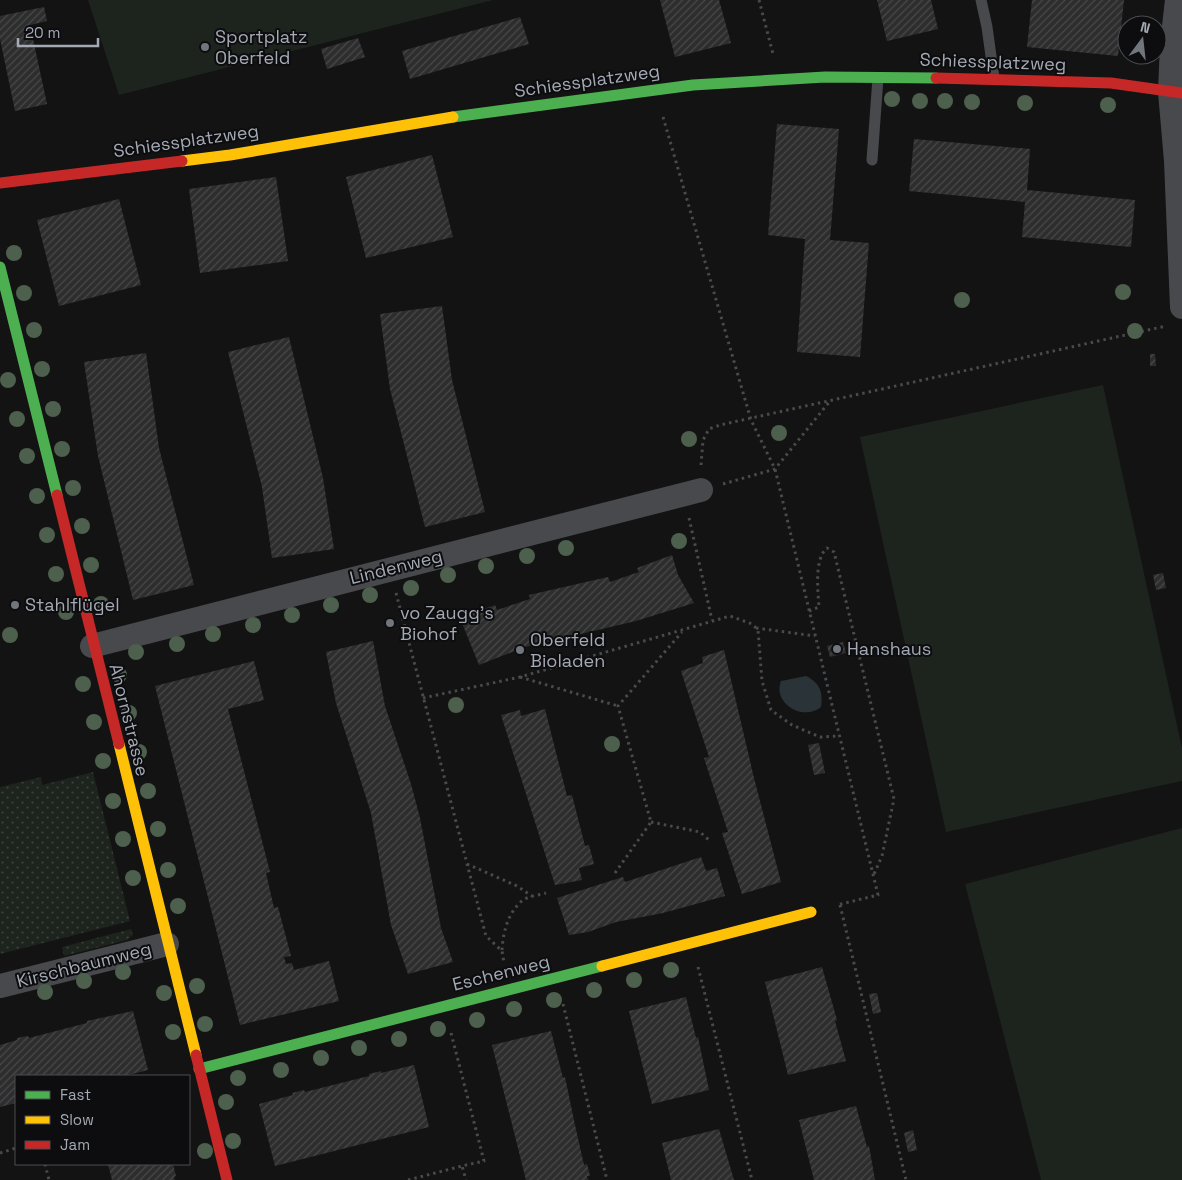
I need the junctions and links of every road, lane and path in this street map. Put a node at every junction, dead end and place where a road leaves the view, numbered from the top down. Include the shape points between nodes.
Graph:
1 (759, 0) edge
2 (981, 0) edge
3 (1177, 0) edge
4 (878, 76) junction
5 (994, 78) junction
6 (779, 79) junction
7 (656, 90) junction
8 (1176, 92) edge
9 (872, 160) dead end
10 (0, 183) edge
11 (0, 268) edge
12 (1177, 316) edge
13 (830, 401) junction
14 (751, 420) junction
15 (775, 469) junction
16 (692, 493) junction
17 (390, 569) junction
18 (809, 610) junction
19 (712, 620) junction
20 (756, 628) junction
21 (682, 631) junction
22 (815, 636) junction
23 (92, 646) junction
24 (520, 678) junction
25 (423, 698) junction
26 (618, 706) junction
27 (840, 736) junction
28 (651, 822) junction
29 (710, 841) dead end
30 (467, 864) junction
31 (615, 872) dead end
32 (873, 874) junction
33 (546, 893) dead end
34 (533, 897) junction
35 (840, 905) junction
36 (811, 912) joint
37 (692, 942) junction
38 (167, 944) junction
39 (502, 951) junction
40 (557, 976) junction
41 (0, 986) edge
42 (508, 988) junction
43 (444, 1005) junction
44 (199, 1069) junction
45 (15, 1148) edge
46 (0, 1152) edge
47 (45, 1165) edge
48 (462, 1166) junction
49 (49, 1180) edge
50 (227, 1180) edge
51 (408, 1180) edge
52 (466, 1180) edge
53 (607, 1180) edge
54 (752, 1180) edge
55 (906, 1180) edge

1 - 6 path
2 - 5 lane
3 - 8 street via 1172,44
4 - 5 street, Schiessplatzweg
4 - 6 street, Schiessplatzweg
4 - 9 lane
5 - 8 street, Schiessplatzweg via 1111,84
6 - 7 street, Schiessplatzweg
7 - 10 street, Schiessplatzweg via 472,114 230,155
7 - 14 path
8 - 12 street
11 - 23 street, Ahornstrasse
12 - 13 path
13 - 14 path
13 - 15 path
14 - 15 path
14 - 16 path via 709,429 703,440
15 - 16 path
15 - 18 path
16 - 17 street, Lindenweg
16 - 19 path
17 - 23 street, Lindenweg
17 - 25 path
18 - 22 path
18 - 32 path via 819,607 818,573 827,548 834,552 894,799 882,856
19 - 20 path via 730,616
19 - 21 path
20 - 22 path
20 - 27 path via 762,681 771,710 792,725 820,737
21 - 24 path
21 - 26 path
22 - 27 path
23 - 38 street, Ahornstrasse
24 - 25 path
24 - 26 path
25 - 30 path
26 - 28 path
27 - 32 path
28 - 29 path via 700,832
28 - 31 path
30 - 34 path via 518,886
30 - 39 path via 486,936
32 - 35 path via 878,895
33 - 34 path
34 - 39 path via 524,899 510,917 503,935
35 - 36 path
35 - 55 path
36 - 37 street, Eschenweg
37 - 40 street, Eschenweg
37 - 54 path
38 - 41 street, Kirschbaumweg
38 - 44 street, Ahornstrasse
39 - 42 path
40 - 42 street, Eschenweg
40 - 53 path
42 - 43 street, Eschenweg
43 - 44 street, Eschenweg
43 - 48 path via 484,1161
44 - 50 street, Ahornstrasse
45 - 46 path
47 - 49 path
48 - 51 path
48 - 52 path

